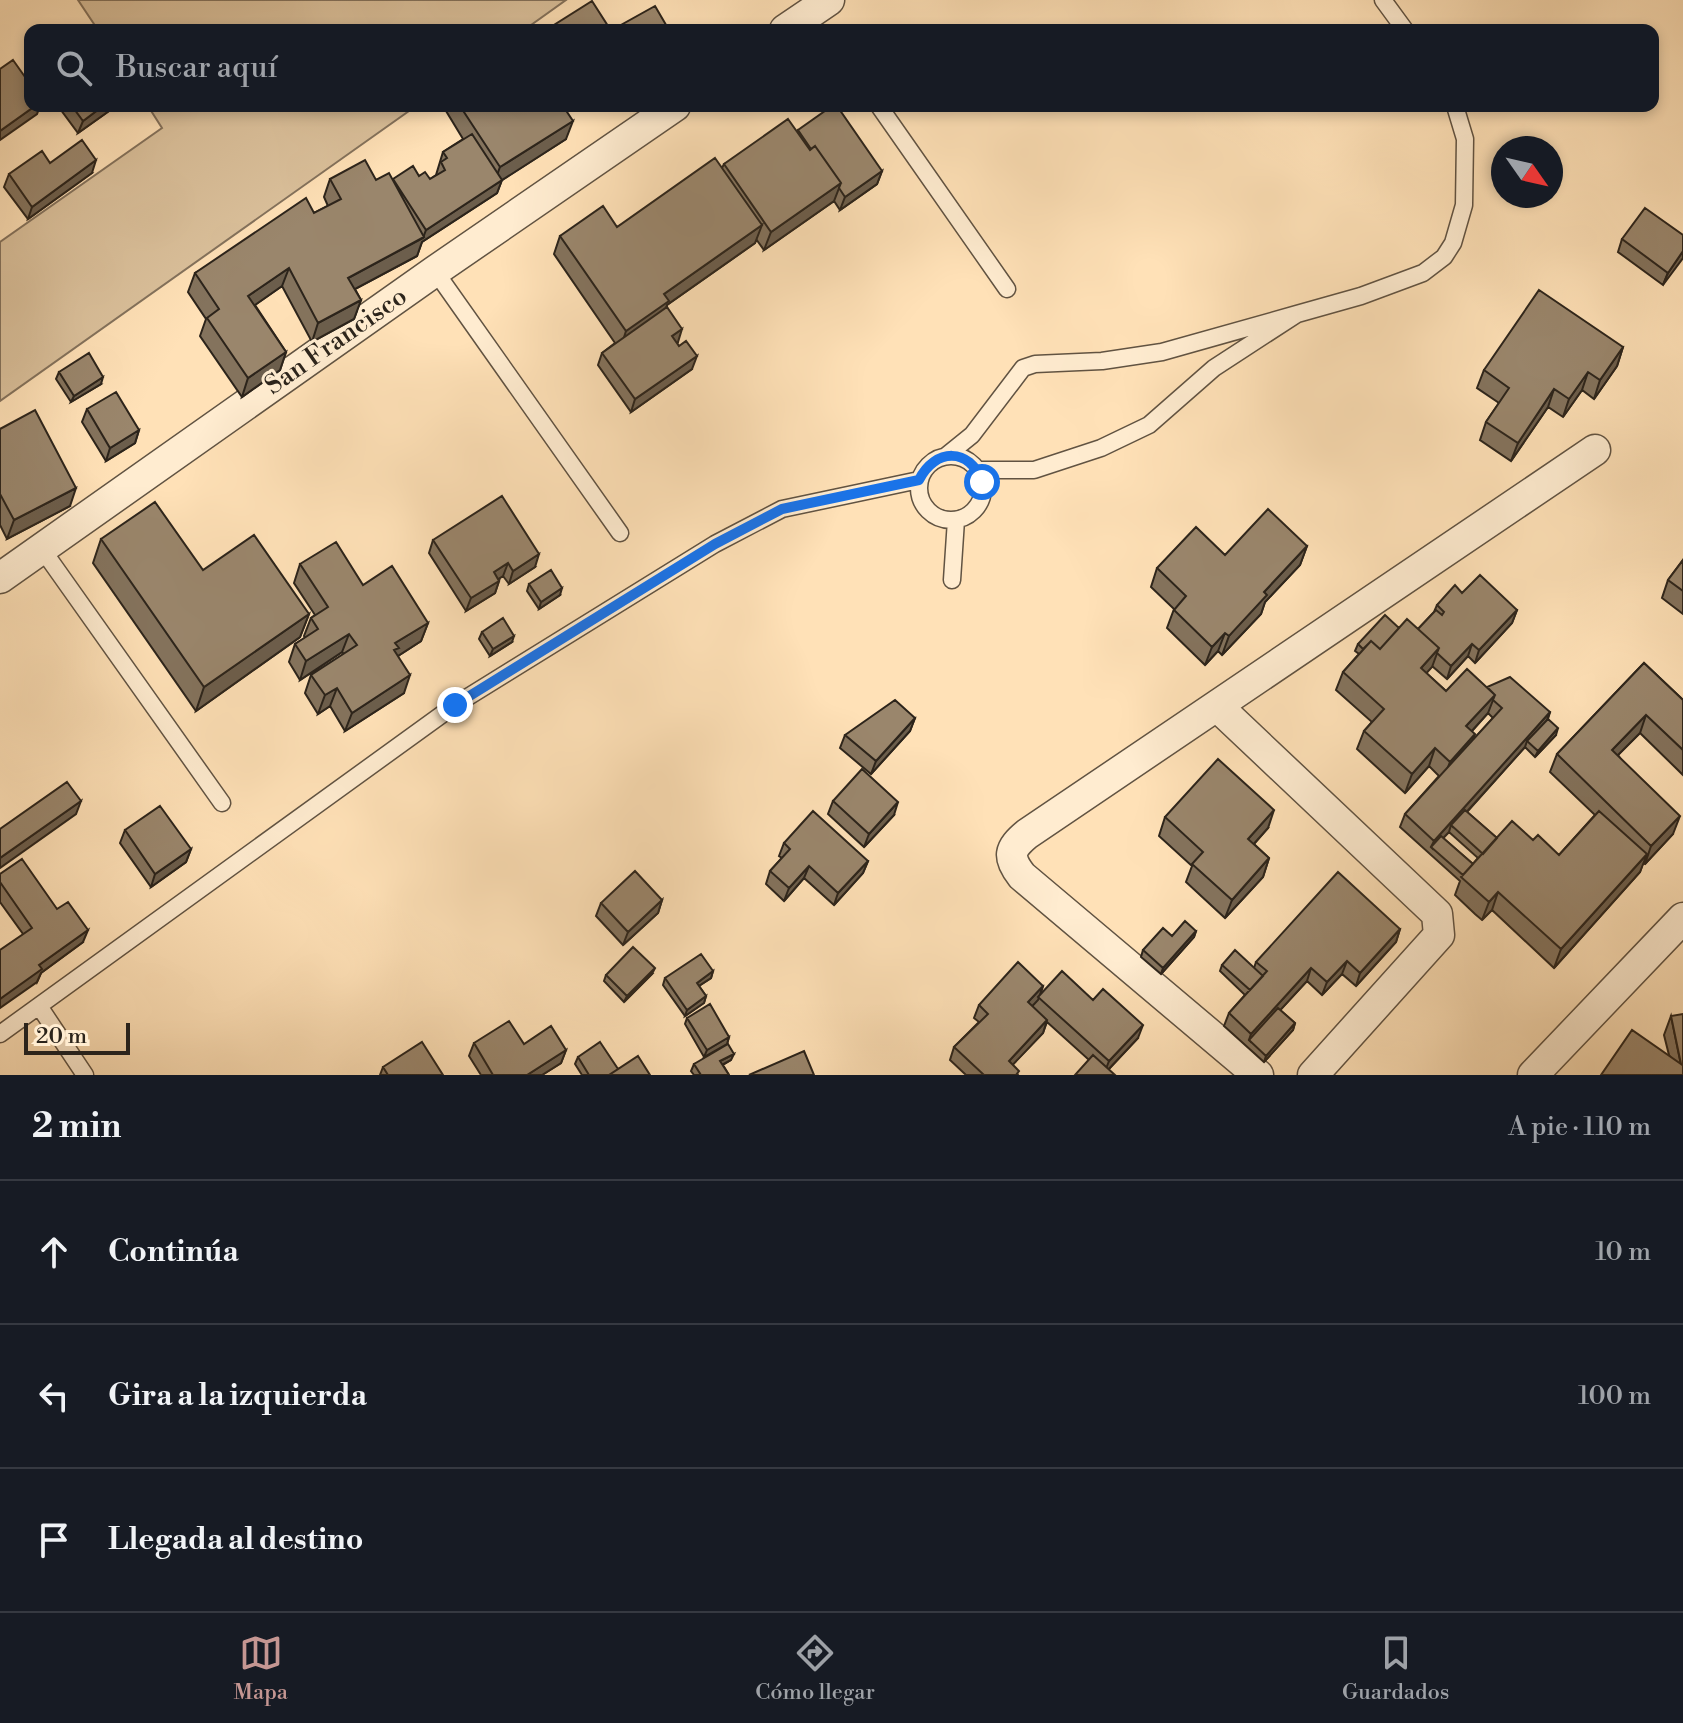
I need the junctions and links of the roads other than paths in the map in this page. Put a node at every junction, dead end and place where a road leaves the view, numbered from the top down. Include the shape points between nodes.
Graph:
1 (1383, 0) edge
2 (820, 11) edge
3 (796, 24) edge
4 (1401, 24) edge
5 (666, 112) edge
6 (883, 112) edge
7 (1457, 112) edge
8 (435, 271) junction
9 (1007, 289) dead end
10 (1297, 314) junction
11 (1595, 450) dead end
12 (946, 456) junction
13 (978, 470) junction
14 (919, 480) junction
15 (956, 520) junction
16 (620, 533) dead end
17 (42, 549) junction
18 (0, 578) edge
19 (952, 580) dead end
20 (1217, 706) junction
21 (222, 803) dead end
22 (1683, 918) edge
23 (39, 1006) junction
24 (0, 1034) edge
25 (85, 1075) edge
26 (1258, 1075) edge
27 (1313, 1075) edge
28 (1533, 1075) edge

1 - 4 lane
2 - 3 street
5 - 8 street, San Francisco
6 - 9 lane
7 - 10 lane via 1465,139 1464,205 1444,257 1423,273
8 - 16 lane
8 - 17 street, San Francisco
10 - 12 lane via 1162,352 1023,368 972,435
10 - 13 lane via 1214,368 1149,425 1034,470
11 - 20 street
12 - 13 lane
12 - 14 lane via 934,461
13 - 15 lane via 982,495 968,515
14 - 15 lane via 919,493 932,514
14 - 23 lane via 782,509 715,544 455,705
15 - 19 lane
17 - 18 street, San Francisco
17 - 21 lane
20 - 26 street via 1027,834 1014,848 1011,861 1022,876
20 - 27 street via 1437,914 1439,935
22 - 28 street
23 - 24 lane
23 - 25 lane

